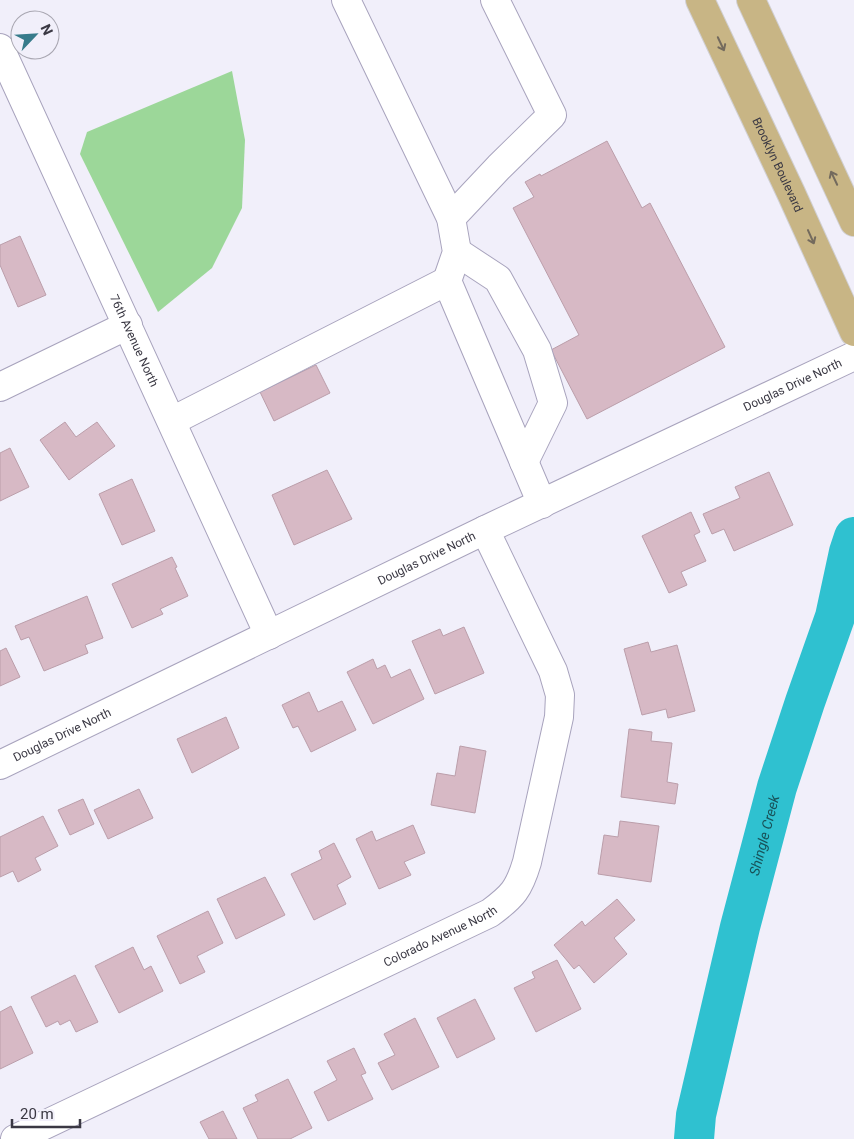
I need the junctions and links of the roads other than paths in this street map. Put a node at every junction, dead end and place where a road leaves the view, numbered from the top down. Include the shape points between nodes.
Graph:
1 (346, 0) edge
2 (495, 0) edge
3 (700, 0) edge
4 (751, 0) edge
5 (0, 48) edge
6 (451, 218) junction
7 (854, 222) edge
8 (457, 252) junction
9 (447, 281) junction
10 (128, 325) junction
11 (854, 332) edge
12 (854, 356) edge
13 (0, 387) edge
14 (172, 421) junction
15 (524, 462) junction
16 (542, 504) junction
17 (484, 530) junction
18 (269, 635) junction
19 (0, 765) edge
20 (15, 1139) edge

1 - 6 street
2 - 6 street via 552,115
3 -> 11 main road, Brooklyn Boulevard
7 -> 4 main road
5 - 10 street, 76th Avenue North
6 - 8 street
8 - 9 street
8 - 15 street via 498,279 537,350 553,403
9 - 14 street
9 - 15 street
10 - 13 street
10 - 14 street, 76th Avenue North
12 - 16 street, Douglas Drive North
14 - 18 street, 76th Avenue North
15 - 16 street
16 - 17 street, Douglas Drive North
17 - 18 street, Douglas Drive North
17 - 20 street, Colorado Avenue North via 553,671 560,695 559,717 527,862 521,883 508,900 490,913
18 - 19 street, Douglas Drive North

